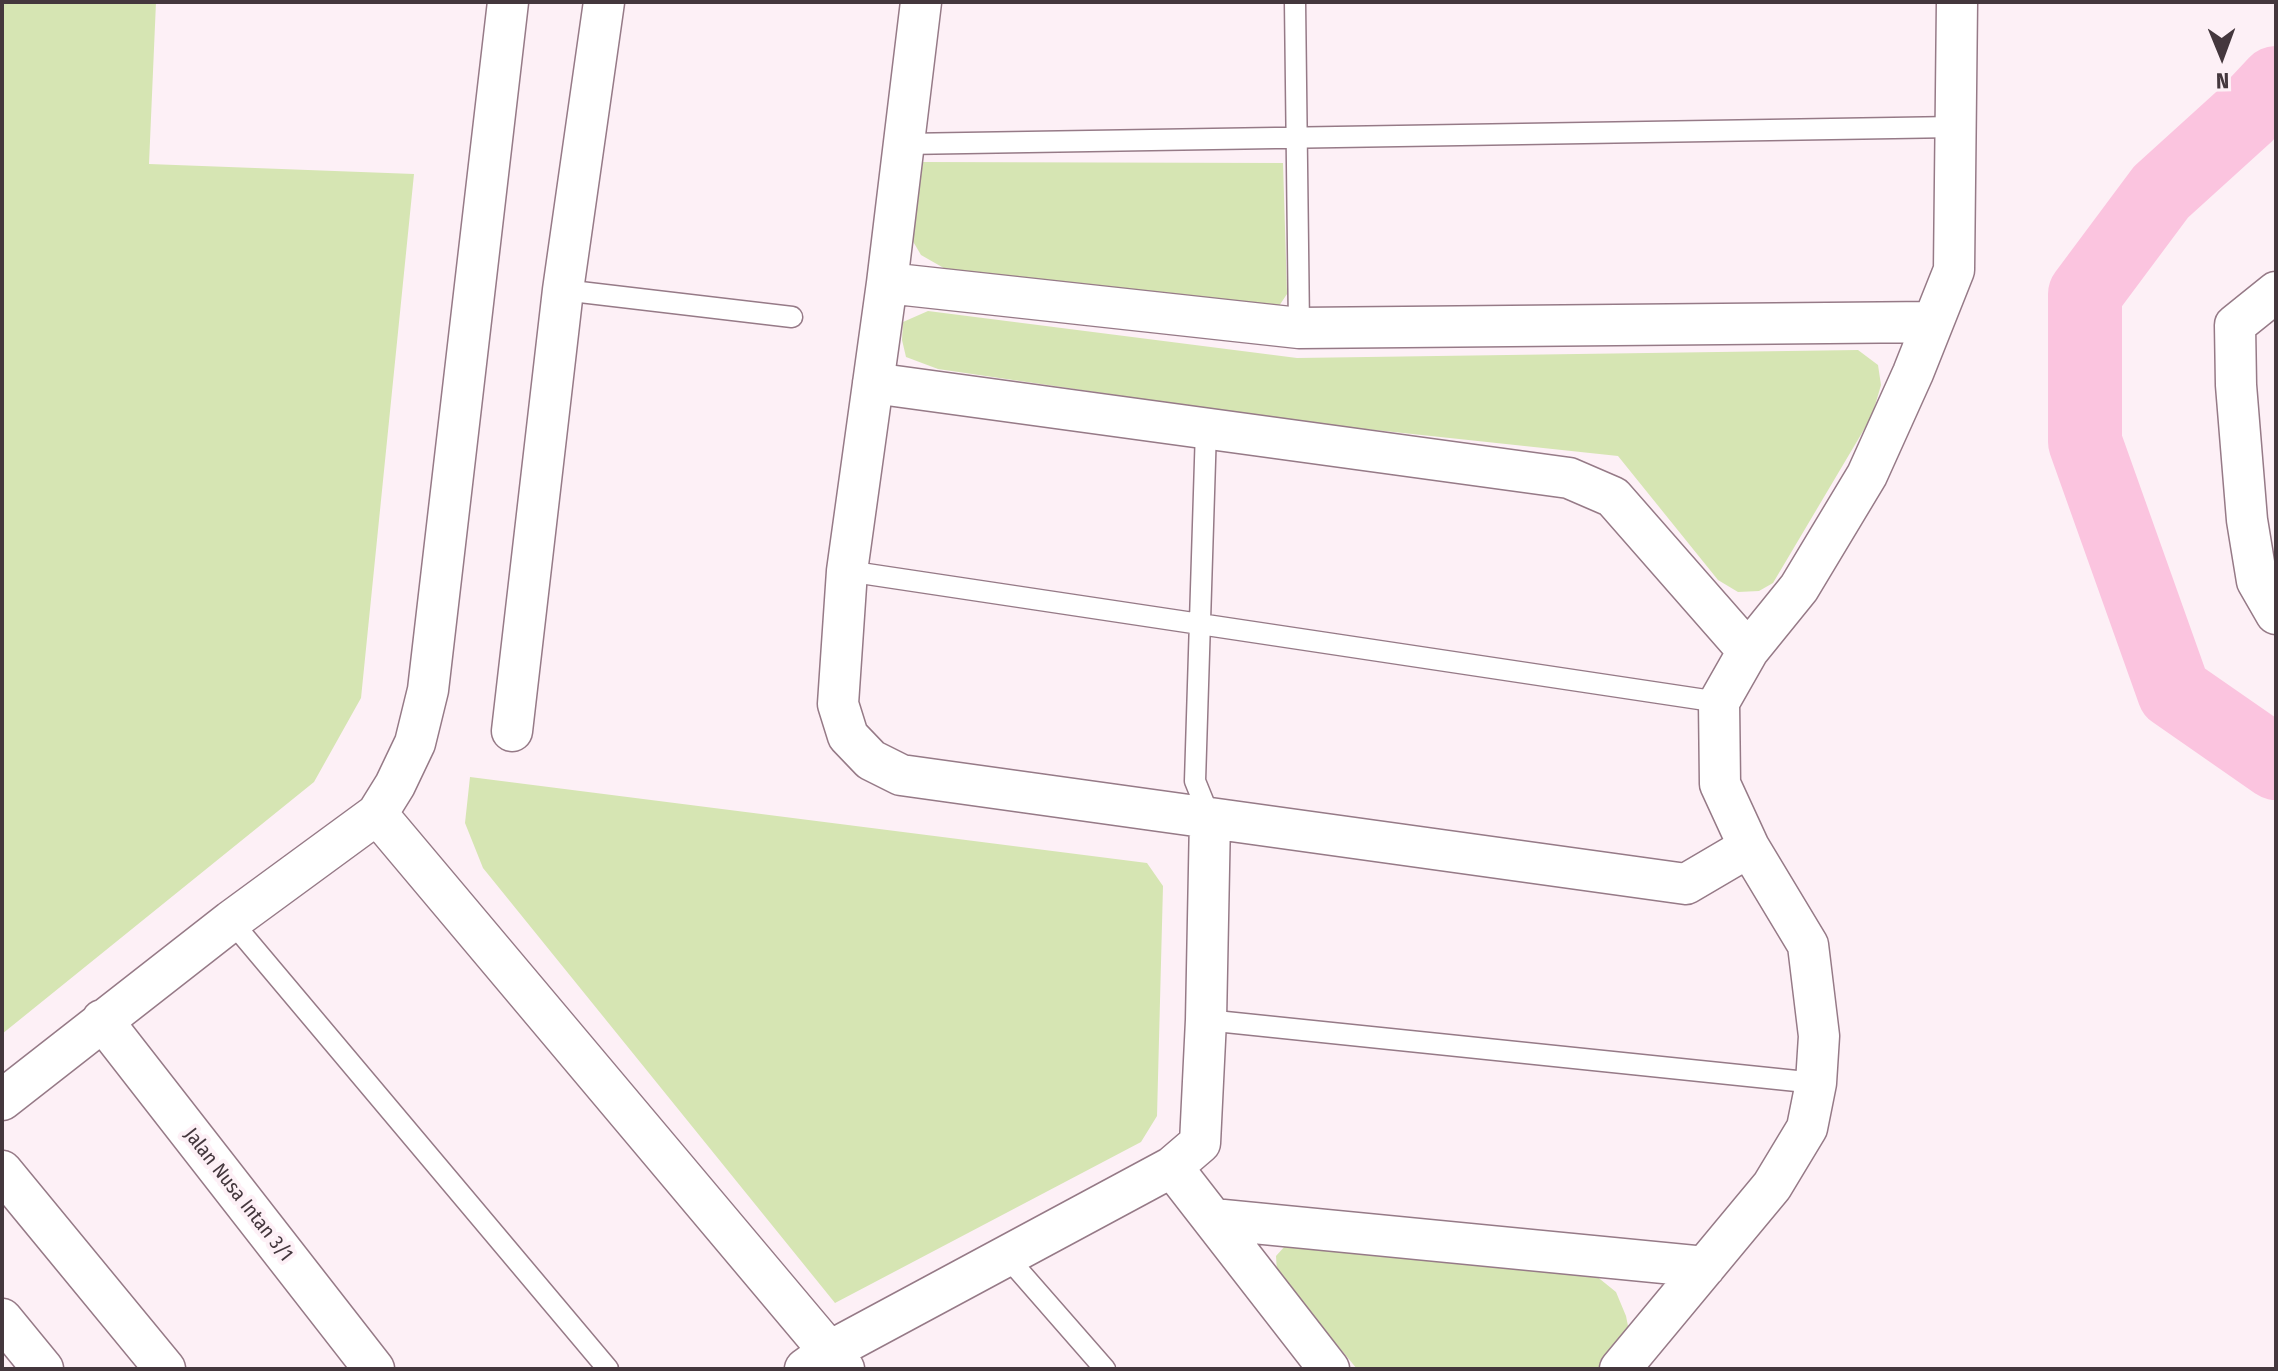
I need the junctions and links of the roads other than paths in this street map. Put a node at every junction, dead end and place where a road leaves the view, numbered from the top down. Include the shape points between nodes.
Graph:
1 (508, 2) edge
2 (604, 2) edge
3 (921, 2) edge
4 (1295, 2) edge
5 (1957, 2) edge
6 (1955, 127) junction
7 (1296, 137) junction
8 (904, 144) junction
9 (887, 283) junction
10 (563, 290) junction
11 (2276, 292) edge
12 (792, 317) dead end
13 (1933, 322) junction
14 (1299, 328) junction
15 (873, 383) junction
16 (1206, 429) junction
17 (847, 571) junction
18 (2276, 614) edge
19 (1199, 623) junction
20 (1748, 651) junction
21 (1719, 702) junction
22 (512, 731) dead end
23 (377, 814) junction
24 (1210, 818) junction
25 (1749, 847) junction
26 (231, 921) junction
27 (102, 1020) junction
28 (1206, 1020) junction
29 (1816, 1083) junction
30 (2, 1100) edge
31 (1172, 1167) junction
32 (2, 1171) edge
33 (1213, 1219) junction
34 (1007, 1257) junction
35 (1705, 1267) junction
36 (2, 1319) edge
37 (826, 1363) edge
38 (43, 1369) edge
39 (165, 1369) edge
40 (374, 1369) edge
41 (608, 1369) edge
42 (1105, 1369) edge
43 (1329, 1369) edge
44 (1620, 1369) edge

1 - 23 street via 428,690 415,743
2 - 10 street
3 - 8 street
4 - 7 lane
5 - 6 street
6 - 7 lane
6 - 13 street via 1954,270
7 - 8 lane
7 - 14 lane
8 - 9 street
9 - 14 street
9 - 15 street
10 - 12 lane
10 - 22 street
11 - 18 street via 2235,325 2247,520 2257,581
13 - 14 street
13 - 20 street via 1867,475 1799,588
15 - 16 street
15 - 17 street
16 - 19 lane
16 - 20 street via 1569,478 1613,497
17 - 19 lane
17 - 24 street via 838,704 848,736 871,760 901,775
19 - 21 lane
19 - 24 lane via 1195,781
20 - 21 street
21 - 25 street via 1720,784
23 - 26 street
23 - 37 street
24 - 25 street via 1686,884
24 - 28 street
25 - 29 street via 1808,945 1819,1036
26 - 27 street
26 - 41 lane
27 - 30 street
27 - 40 street, Jalan Nusa Intan 3/1
28 - 29 lane
28 - 31 street via 1200,1143
29 - 35 street via 1807,1128 1779,1174
31 - 33 street
31 - 34 street
32 - 39 street
33 - 35 street
33 - 43 street
34 - 37 street
34 - 42 lane
35 - 44 street
36 - 38 street

